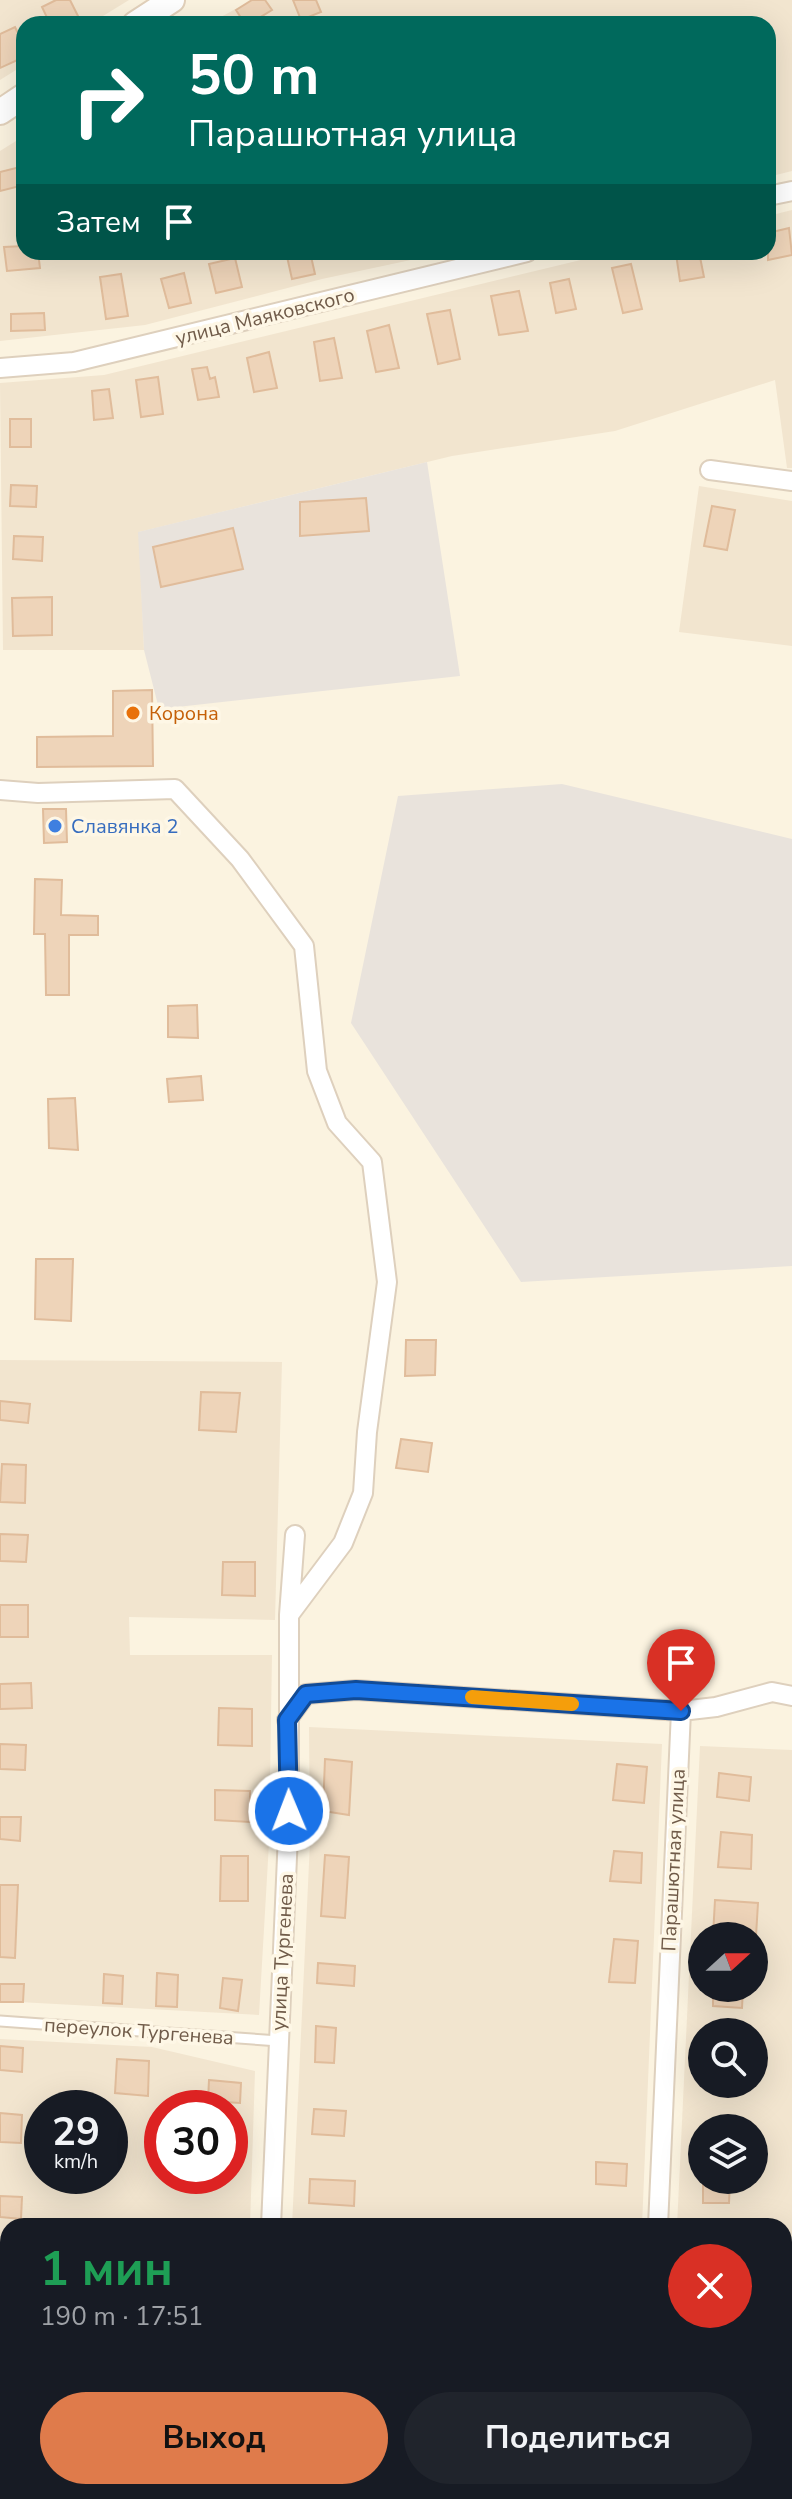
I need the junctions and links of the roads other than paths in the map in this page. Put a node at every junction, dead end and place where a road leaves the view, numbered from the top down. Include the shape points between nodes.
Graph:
1 (172, 0) edge
2 (147, 16) edge
3 (494, 260) edge
4 (0, 368) edge
5 (710, 470) dead end
6 (792, 481) edge
7 (0, 790) edge
8 (295, 1535) dead end
9 (289, 1615) junction
10 (792, 1696) edge
11 (681, 1711) junction
12 (287, 1720) junction
13 (0, 2021) edge
14 (279, 2041) junction
15 (271, 2218) edge
16 (658, 2218) edge

1 - 2 main road
3 - 4 street, улица Маяковского via 74,362
5 - 6 street
7 - 9 street via 175,789 240,859 304,946 317,1071 337,1123 372,1162 387,1282 363,1493 343,1543
8 - 9 street, улица Тургенева
9 - 12 street, улица Тургенева
10 - 11 street via 772,1692
11 - 12 street via 356,1690 306,1694
11 - 16 street, Парашютная улица
12 - 14 street, улица Тургенева via 289,1811
13 - 14 lane, переулок Тургенева
14 - 15 street, улица Тургенева

